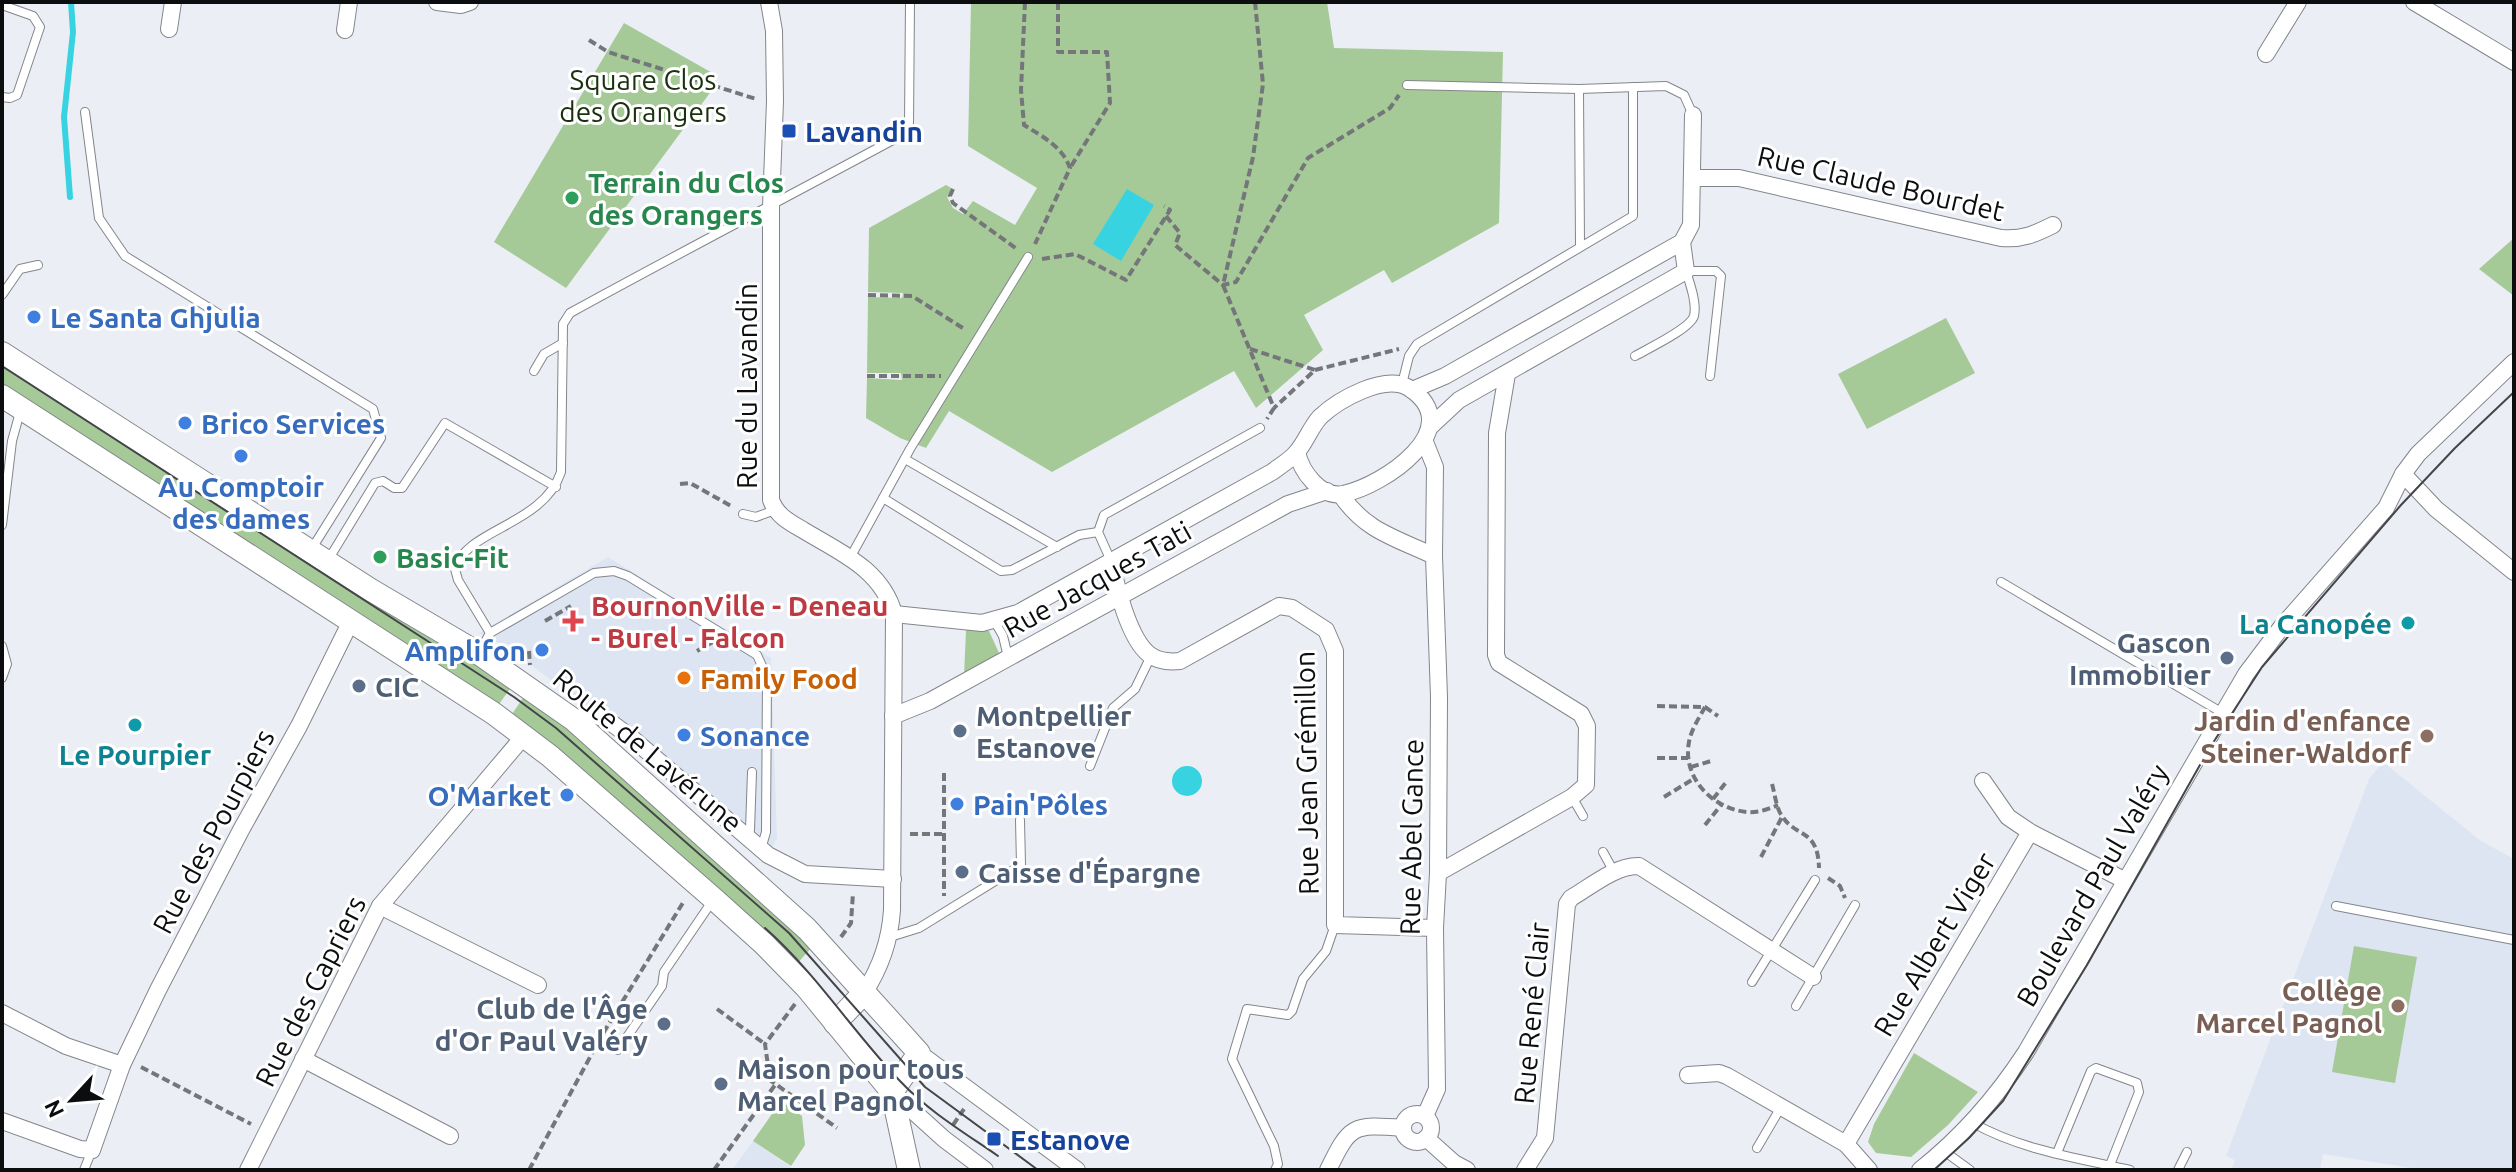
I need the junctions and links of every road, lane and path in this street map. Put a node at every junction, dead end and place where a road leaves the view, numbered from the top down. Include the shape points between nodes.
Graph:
1 (173, 2) edge
2 (349, 2) edge
3 (437, 2) edge
4 (470, 2) edge
5 (769, 2) edge
6 (910, 2) edge
7 (1025, 2) edge
8 (1058, 2) edge
9 (1255, 2) edge
10 (2298, 2) edge
11 (2414, 2) edge
12 (2, 5) edge
13 (169, 29) dead end
14 (345, 30) dead end
15 (589, 40) dead end
16 (2266, 54) dead end
17 (2514, 62) edge
18 (1407, 85) joint
19 (1633, 87) junction
20 (1579, 89) junction
21 (2, 97) edge
22 (775, 101) junction
23 (85, 112) dead end
24 (1693, 115) joint
25 (1070, 168) junction
26 (1693, 178) junction
27 (953, 189) dead end
28 (1164, 206) dead end
29 (771, 207) junction
30 (1166, 216) junction
31 (2053, 225) dead end
32 (1682, 242) junction
33 (1580, 246) junction
34 (1028, 257) junction
35 (38, 265) dead end
36 (1686, 271) junction
37 (1223, 285) junction
38 (2, 295) edge
39 (868, 295) dead end
40 (978, 337) junction
41 (563, 343) junction
42 (1417, 344) junction
43 (1250, 349) junction
44 (2, 353) edge
45 (1635, 356) dead end
46 (2514, 362) edge
47 (1315, 370) junction
48 (534, 371) dead end
49 (1507, 374) junction
50 (955, 375) junction
51 (867, 376) dead end
52 (1710, 376) dead end
53 (1407, 387) junction
54 (2, 396) edge
55 (22, 408) junction
56 (1274, 408) junction
57 (1260, 428) joint
58 (1427, 435) junction
59 (1297, 452) junction
60 (905, 459) junction
61 (2403, 474) junction
62 (680, 484) dead end
63 (556, 487) junction
64 (1334, 493) junction
65 (883, 498) junction
66 (775, 510) junction
67 (743, 514) joint
68 (2, 525) edge
69 (1098, 532) junction
70 (1057, 547) junction
71 (318, 555) junction
72 (1434, 556) junction
73 (849, 559) junction
74 (1111, 561) junction
75 (2514, 572) edge
76 (2001, 582) dead end
77 (1118, 599) junction
78 (571, 606) dead end
79 (894, 614) junction
80 (351, 621) junction
81 (545, 621) dead end
82 (995, 622) junction
83 (490, 633) junction
84 (715, 641) dead end
85 (2, 646) edge
86 (697, 651) dead end
87 (478, 653) junction
88 (1151, 656) junction
89 (1008, 658) junction
90 (2, 678) edge
91 (1657, 706) dead end
92 (1705, 707) junction
93 (2221, 712) junction
94 (893, 716) junction
95 (1718, 716) dead end
96 (574, 720) junction
97 (524, 736) junction
98 (1657, 758) dead end
99 (1688, 758) junction
100 (1711, 761) dead end
101 (1090, 766) dead end
102 (1690, 767) junction
103 (752, 772) dead end
104 (944, 773) dead end
105 (1695, 778) junction
106 (1727, 781) dead end
107 (1983, 781) dead end
108 (1772, 784) dead end
109 (1572, 797) junction
110 (1664, 797) dead end
111 (1713, 799) junction
112 (1721, 805) junction
113 (1778, 805) junction
114 (1583, 816) dead end
115 (1782, 817) junction
116 (1020, 820) dead end
117 (1705, 825) dead end
118 (2030, 832) junction
119 (944, 834) junction
120 (893, 835) junction
121 (748, 838) junction
122 (761, 849) junction
123 (1603, 852) dead end
124 (1761, 857) dead end
125 (1438, 873) junction
126 (1614, 873) junction
127 (893, 879) junction
128 (1815, 880) dead end
129 (2124, 880) junction
130 (690, 892) dead end
131 (714, 899) junction
132 (852, 905) dead end
133 (1855, 905) joint
134 (380, 906) junction
135 (2336, 906) dead end
136 (944, 914) junction
137 (851, 923) dead end
138 (1335, 925) junction
139 (1435, 928) junction
140 (890, 937) junction
141 (2514, 940) edge
142 (1770, 951) junction
143 (1813, 977) junction
144 (1752, 982) dead end
145 (538, 985) dead end
146 (864, 993) junction
147 (1796, 1006) dead end
148 (717, 1009) dead end
149 (2, 1013) edge
150 (784, 1019) dead end
151 (835, 1023) junction
152 (765, 1044) junction
153 (618, 1050) dead end
154 (919, 1053) junction
155 (303, 1059) junction
156 (124, 1062) junction
157 (1688, 1075) dead end
158 (775, 1085) junction
159 (892, 1092) junction
160 (974, 1094) junction
161 (1782, 1107) junction
162 (1425, 1116) junction
163 (2, 1121) edge
164 (1973, 1123) junction
165 (837, 1128) dead end
166 (1403, 1128) junction
167 (268, 1129) junction
168 (450, 1136) dead end
169 (1426, 1138) junction
170 (944, 1139) junction
171 (1846, 1144) junction
172 (1757, 1148) dead end
173 (92, 1150) junction
174 (1944, 1151) junction
175 (2187, 1152) dead end
176 (2057, 1153) junction
177 (2110, 1165) junction
178 (84, 1170) edge
179 (248, 1170) edge
180 (529, 1170) edge
181 (714, 1170) edge
182 (909, 1170) edge
183 (985, 1170) edge
184 (1077, 1170) edge
185 (1275, 1170) edge
186 (1328, 1170) edge
187 (1467, 1170) edge
188 (1525, 1170) edge
189 (1869, 1170) edge
190 (1920, 1170) edge
191 (1970, 1170) edge
192 (2130, 1170) edge
193 (2178, 1170) edge

1 - 13 street
2 - 14 street
3 - 4 street
5 - 22 street, Rue du Lavandin
6 - 29 lane via 909,124 904,134
7 - 25 path via 1024,125 1055,144
8 - 25 path via 1058,52 1107,52 1110,103
9 - 37 path via 1263,84 1253,157
10 - 16 street
11 - 17 street
12 - 21 lane via 33,16 40,27 17,95
15 - 22 path via 608,52 751,99
18 - 20 lane
18 - 37 path via 1390,108 1308,158 1236,282
19 - 20 lane
19 - 24 lane via 1677,89
19 - 33 lane via 1633,216
20 - 33 lane
22 - 29 street, Rue du Lavandin
23 - 71 lane via 99,218 125,256 373,409 381,438
24 - 26 street
25 - 34 path
26 - 31 street, Rue Claude Bourdet via 1739,178 2016,240
26 - 32 street via 1691,225
27 - 34 path via 953,203
28 - 30 path via 1170,210
29 - 41 lane via 570,313 563,324
29 - 66 street, Rue du Lavandin via 770,486
30 - 34 path via 1126,280 1075,254 1033,261
30 - 37 path via 1180,233 1175,245
32 - 36 street
32 - 53 street via 1445,376
33 - 42 lane
34 - 40 lane
35 - 38 lane via 20,269
36 - 45 lane via 1694,316 1688,325
36 - 49 street
36 - 52 lane via 1716,271 1721,276
37 - 43 path
39 - 40 path via 912,296
40 - 50 lane
41 - 48 lane via 544,354
41 - 63 lane via 561,472
42 - 47 path
42 - 53 lane via 1409,356
43 - 47 path
43 - 56 path
44 - 71 street, Route de Lavérune
46 - 61 street, Boulevard Paul Valéry
47 - 56 path
49 - 58 street via 1459,400
49 - 109 street via 1497,433 1496,655 1499,663 1581,714 1587,726 1586,785
50 - 51 path
50 - 60 lane
53 - 58 street via 1422,398 1428,412
53 - 59 street, Rue Jacques Tati via 1354,394 1309,430
54 - 55 street
55 - 68 lane via 12,441
55 - 80 street via 113,476
56 - 57 path
57 - 69 lane via 1104,515
58 - 64 street, Rue Jacques Tati via 1402,465
58 - 72 street, Rue Abel Gance via 1435,467
59 - 64 street via 1306,474
59 - 74 street, Rue Jacques Tati via 1272,472
60 - 65 lane
60 - 70 lane
61 - 75 street via 2436,509
61 - 93 street, Boulevard Paul Valéry via 2386,508 2283,625
62 - 67 path via 690,483
63 - 71 lane via 445,423 402,488 375,483 333,552
63 - 83 lane via 543,503 464,551 458,560 458,580
64 - 72 street via 1366,524
64 - 77 street, Rue Jacques Tati via 1288,504
65 - 70 lane via 1001,571
65 - 73 lane
66 - 67 lane via 756,517
66 - 73 street, Rue du Lavandin
69 - 70 lane
69 - 74 lane
71 - 87 street, Route de Lavérune
72 - 125 street, Rue Abel Gance
73 - 79 street, Rue du Lavandin via 882,584
74 - 77 street
74 - 82 street, Rue Jacques Tati
76 - 93 lane
77 - 88 street
77 - 89 street, Rue Jacques Tati
78 - 81 path
79 - 82 street, Rue Jacques Tati
79 - 94 street, Rue du Lavandin
80 - 97 street
80 - 156 street, Rue des Pourpiers
82 - 89 lane
83 - 87 lane
83 - 122 lane via 594,573 614,571 757,655 767,677 766,832
84 - 86 path
85 - 90 lane via 7,664
87 - 96 street, Route de Lavérune
88 - 101 lane via 1135,689 1113,708
88 - 138 street, Rue Jean Grémillon via 1180,661 1279,606 1292,608 1326,630 1335,651
89 - 94 street, Rue Jacques Tati
91 - 92 path
92 - 95 path
92 - 99 path via 1689,741
93 - 129 street, Boulevard Paul Valéry
94 - 120 street, Rue du Lavandin
96 - 121 street via 590,714 606,719
96 - 146 street, Route de Lavérune via 807,929
97 - 131 street
97 - 134 street, Rue des Capriers
98 - 99 path
99 - 102 path
100 - 102 path
102 - 105 path
103 - 121 lane
104 - 119 path
105 - 110 path
105 - 111 path
106 - 111 path
107 - 118 street via 2002,811
108 - 113 path
109 - 114 lane
109 - 125 street
111 - 112 path
112 - 113 path via 1749,812
112 - 117 path
113 - 115 path
115 - 124 path
115 - 133 path via 1814,844 1818,874 1840,886
116 - 136 lane via 1021,865
118 - 129 street, Rue Albert Viger
118 - 171 street, Rue Albert Viger
119 - 120 path
119 - 136 path
120 - 127 street, Rue du Lavandin
121 - 122 street
122 - 127 street via 805,874
123 - 126 lane
125 - 139 street, Rue Abel Gance
126 - 142 street via 1639,866
126 - 188 street, Rue René Clair via 1567,904 1545,1138
127 - 140 street, Rue du Lavandin
128 - 142 lane
129 - 164 street, Boulevard Paul Valéry via 2026,1052
130 - 180 path via 602,1035
131 - 151 street via 806,987
131 - 153 lane
132 - 137 path
133 - 143 lane
134 - 145 street
134 - 155 street, Rue des Capriers
135 - 141 lane
136 - 140 lane
138 - 139 street, Rue Jean Grémillon
138 - 185 lane via 1326,951 1303,979 1292,1011 1288,1015 1247,1009 1237,1036 1232,1059 1274,1146
139 - 162 street, Rue Abel Gance via 1437,1089
140 - 146 street, Rue du Lavandin
142 - 143 street
142 - 144 lane
143 - 147 lane
146 - 151 street
146 - 154 street, Route de Lavérune
148 - 152 path
149 - 156 street via 66,1046
150 - 152 path
151 - 159 street
152 - 158 path
154 - 159 street
154 - 160 street
155 - 167 street, Rue des Capriers
155 - 168 street
156 - 167 path
156 - 173 street, Rue des Pourpiers
157 - 161 street via 1719,1073
158 - 165 path
158 - 181 path
159 - 170 street
159 - 182 street
160 - 170 path
160 - 184 street
161 - 171 street
161 - 172 lane
162 - 166 street via 1407,1117
162 - 169 street, Rue Abel Gance via 1431,1127
163 - 173 street
164 - 174 street, Boulevard Paul Valéry
164 - 176 lane via 1999,1137
166 - 169 street via 1408,1139
166 - 186 street via 1366,1125 1352,1131
167 - 179 street, Rue des Capriers
169 - 187 street
170 - 183 street
171 - 189 street
173 - 178 lane, Rue des Pourpiers
174 - 190 street, Boulevard Paul Valéry
174 - 191 lane
175 - 193 lane
176 - 177 lane
176 - 177 lane via 2096,1068 2137,1083 2139,1092
177 - 192 lane

